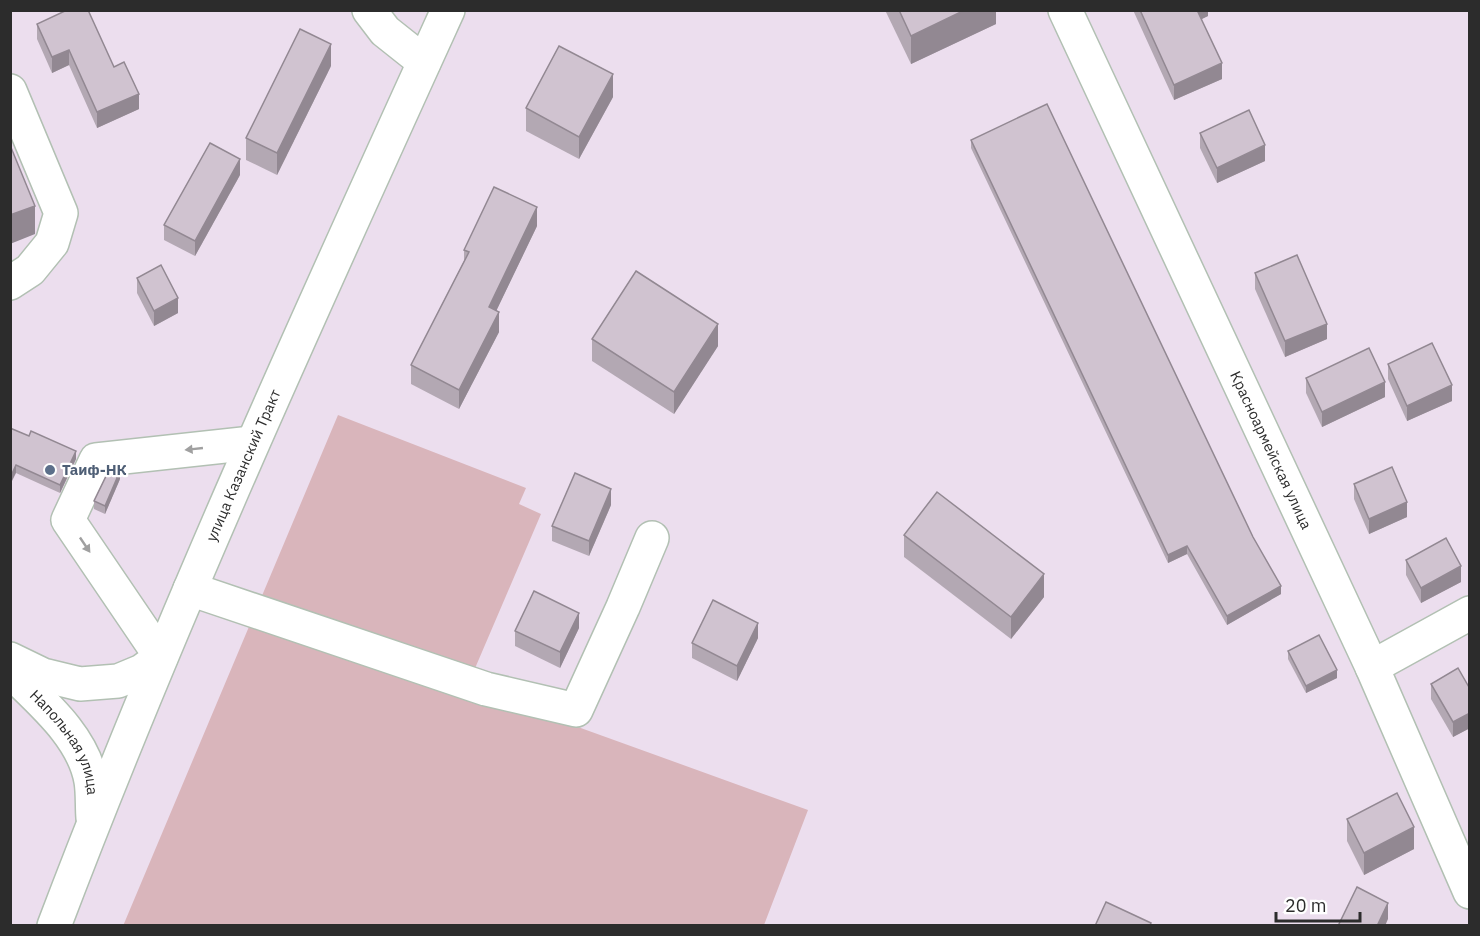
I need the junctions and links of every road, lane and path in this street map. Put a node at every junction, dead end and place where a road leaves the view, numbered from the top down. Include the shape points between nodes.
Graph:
1 (369, 10) edge
2 (448, 10) edge
3 (1065, 10) edge
4 (424, 62) junction
5 (10, 91) edge
6 (10, 283) edge
7 (252, 443) junction
8 (652, 538) dead end
9 (190, 589) junction
10 (1470, 613) edge
11 (161, 657) junction
12 (10, 659) edge
13 (1372, 667) junction
14 (10, 671) edge
15 (93, 823) junction
16 (1470, 892) edge
17 (54, 926) edge

1 - 4 street via 385,31
2 - 4 street, улица Казанский Тракт
3 - 13 street, Красноармейская улица
4 - 7 street, улица Казанский Тракт
5 - 6 street via 61,213 52,243 30,270
7 - 9 street, улица Казанский Тракт
7 -> 11 street via 96,460 68,520
8 - 9 street via 576,710 486,689
9 - 11 street, улица Казанский Тракт
10 - 13 street
11 - 12 street via 118,681 80,684 43,675
11 - 15 street, улица Казанский Тракт
13 - 16 street, Красноармейская улица
14 - 15 street, Напольная улица via 56,717 80,748 91,781
15 - 17 street, улица Казанский Тракт

